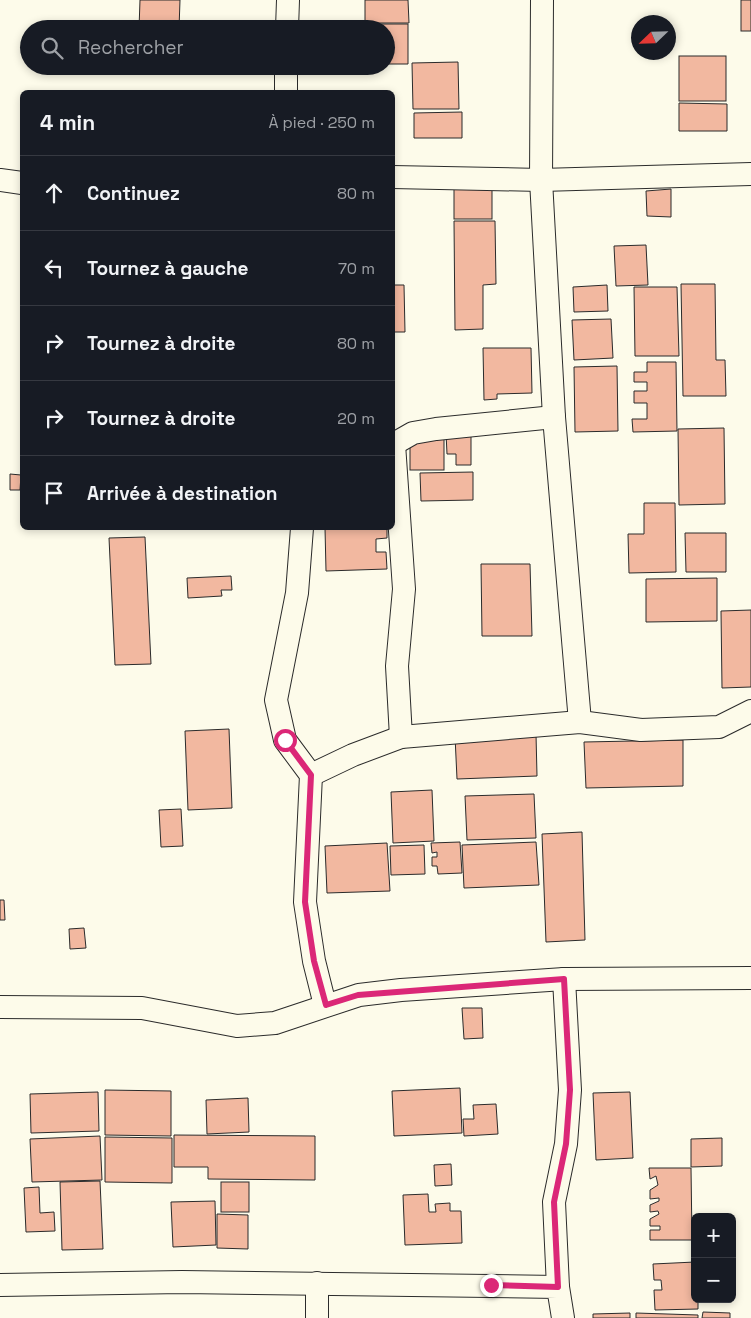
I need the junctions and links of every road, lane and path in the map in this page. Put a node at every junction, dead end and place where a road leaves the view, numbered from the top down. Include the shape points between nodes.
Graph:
1 (288, 0) edge
2 (542, 0) edge
3 (287, 20) edge
4 (286, 75) edge
5 (286, 90) edge
6 (751, 174) edge
7 (395, 177) edge
8 (0, 180) edge
9 (542, 180) junction
10 (20, 183) edge
11 (554, 418) junction
12 (395, 443) edge
13 (395, 470) edge
14 (302, 530) edge
15 (751, 711) edge
16 (580, 722) junction
17 (401, 737) junction
18 (311, 775) junction
19 (751, 978) edge
20 (564, 979) junction
21 (326, 1005) junction
22 (0, 1007) edge
23 (316, 1283) junction
24 (0, 1285) edge
25 (558, 1287) junction
26 (317, 1318) edge
27 (563, 1318) edge

1 - 3 street
2 - 9 street
4 - 5 street
6 - 9 street
7 - 9 street
8 - 10 street
9 - 11 street
11 - 12 street via 436,429 413,433
11 - 16 street
13 - 17 street via 404,589 397,666
14 - 18 street via 297,593 276,700 285,740
15 - 16 street via 719,727 641,730
16 - 17 street
17 - 18 street
18 - 21 street via 305,902 314,961
19 - 20 street
20 - 21 street via 358,995
20 - 25 street via 570,1090 566,1144 554,1202
21 - 22 street via 275,1023 237,1026 142,1008
23 - 24 street
23 - 25 street
23 - 26 street
25 - 27 street

